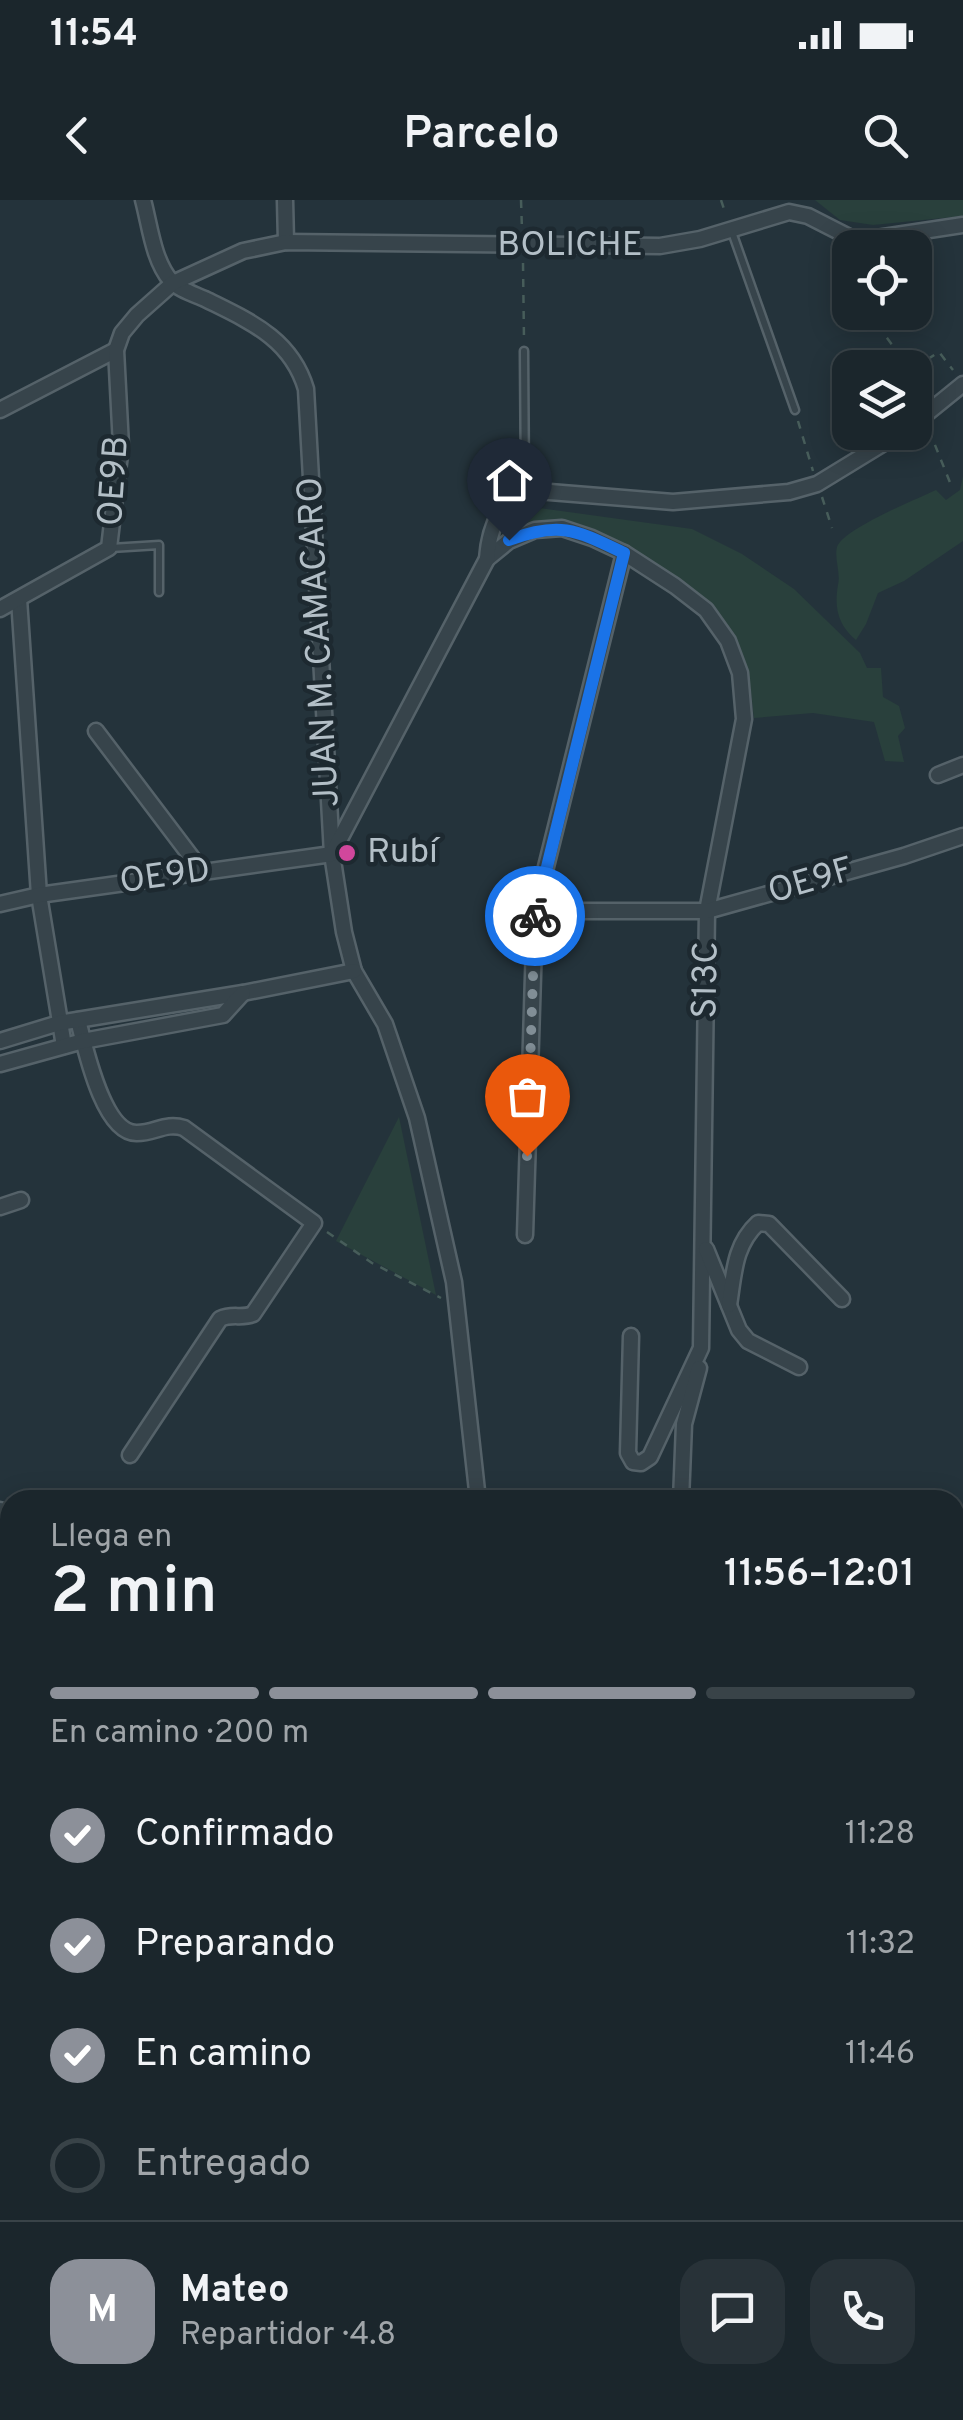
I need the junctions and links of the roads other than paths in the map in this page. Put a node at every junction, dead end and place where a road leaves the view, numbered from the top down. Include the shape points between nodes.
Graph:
1 (143, 200) edge
2 (285, 200) edge
3 (963, 225) edge
4 (731, 228) junction
5 (286, 242) junction
6 (173, 284) junction
7 (116, 350) junction
8 (524, 351) road end
9 (963, 383) edge
10 (0, 410) edge
11 (795, 410) road end
12 (932, 410) edge
13 (873, 450) edge
14 (525, 490) junction
15 (110, 548) junction
16 (624, 553) junction
17 (487, 559) junction
18 (159, 592) dead end
19 (19, 598) junction
20 (0, 609) edge
21 (96, 731) dead end
22 (963, 766) edge
23 (938, 775) dead end
24 (963, 836) edge
25 (332, 854) junction
26 (202, 871) junction
27 (38, 895) junction
28 (0, 904) edge
29 (707, 910) junction
30 (536, 911) junction
31 (354, 971) junction
32 (243, 993) junction
33 (78, 1020) junction
34 (59, 1023) junction
35 (0, 1041) edge
36 (83, 1041) junction
37 (64, 1046) junction
38 (0, 1064) edge
39 (21, 1200) dead end
40 (0, 1207) edge
41 (525, 1235) dead end
42 (703, 1241) junction
43 (842, 1299) dead end
44 (729, 1305) junction
45 (631, 1336) dead end
46 (702, 1348) junction
47 (800, 1367) dead end
48 (130, 1456) dead end
49 (477, 1490) edge
50 (681, 1490) edge

1 - 6 street
2 - 5 street
3 - 4 street, BOLICHE via 870,241 842,236 798,212
4 - 5 street, BOLICHE via 660,246
4 - 11 lane
5 - 6 street, BOLICHE via 243,251
6 - 7 street, BOLICHE via 137,315
6 - 25 street, JUAN M. CAMACARO via 275,338 306,388
7 - 10 street
7 - 15 street, OE9B via 121,446
8 - 14 lane
9 - 12 street
13 - 14 street via 817,484 788,492 673,502
14 - 17 street via 502,508 488,536
15 - 18 lane via 158,545
15 - 19 street, OE9B
16 - 17 street, S13C via 562,528 509,540
16 - 29 street, S13C via 706,610 740,673 744,719
16 - 30 street
17 - 25 street
19 - 20 street, OE9B
19 - 27 street
21 - 26 street
22 - 23 street
24 - 29 street, OE9F
25 - 26 street, OE9D
25 - 31 street, JUAN M. CAMACARO
26 - 27 street, OE9D
27 - 28 street, OE9D
27 - 34 street
29 - 30 street, OE9F
29 - 42 street, S13C
30 - 41 street
31 - 32 street
31 - 49 street, JUAN M. CAMACARO via 385,1024 418,1118 458,1305
32 - 33 street
32 - 36 street via 223,1015
33 - 34 street
33 - 36 street
34 - 35 street
34 - 37 street
36 - 37 street
36 - 48 street via 120,1129 138,1134 184,1128 314,1223 254,1314 220,1318
37 - 38 street
39 - 40 street
42 - 44 street
42 - 46 street, S13C
43 - 44 street via 768,1224 758,1223 737,1252
44 - 47 street via 748,1341
45 - 46 street, S13C via 633,1462 650,1458
46 - 50 street via 684,1424

